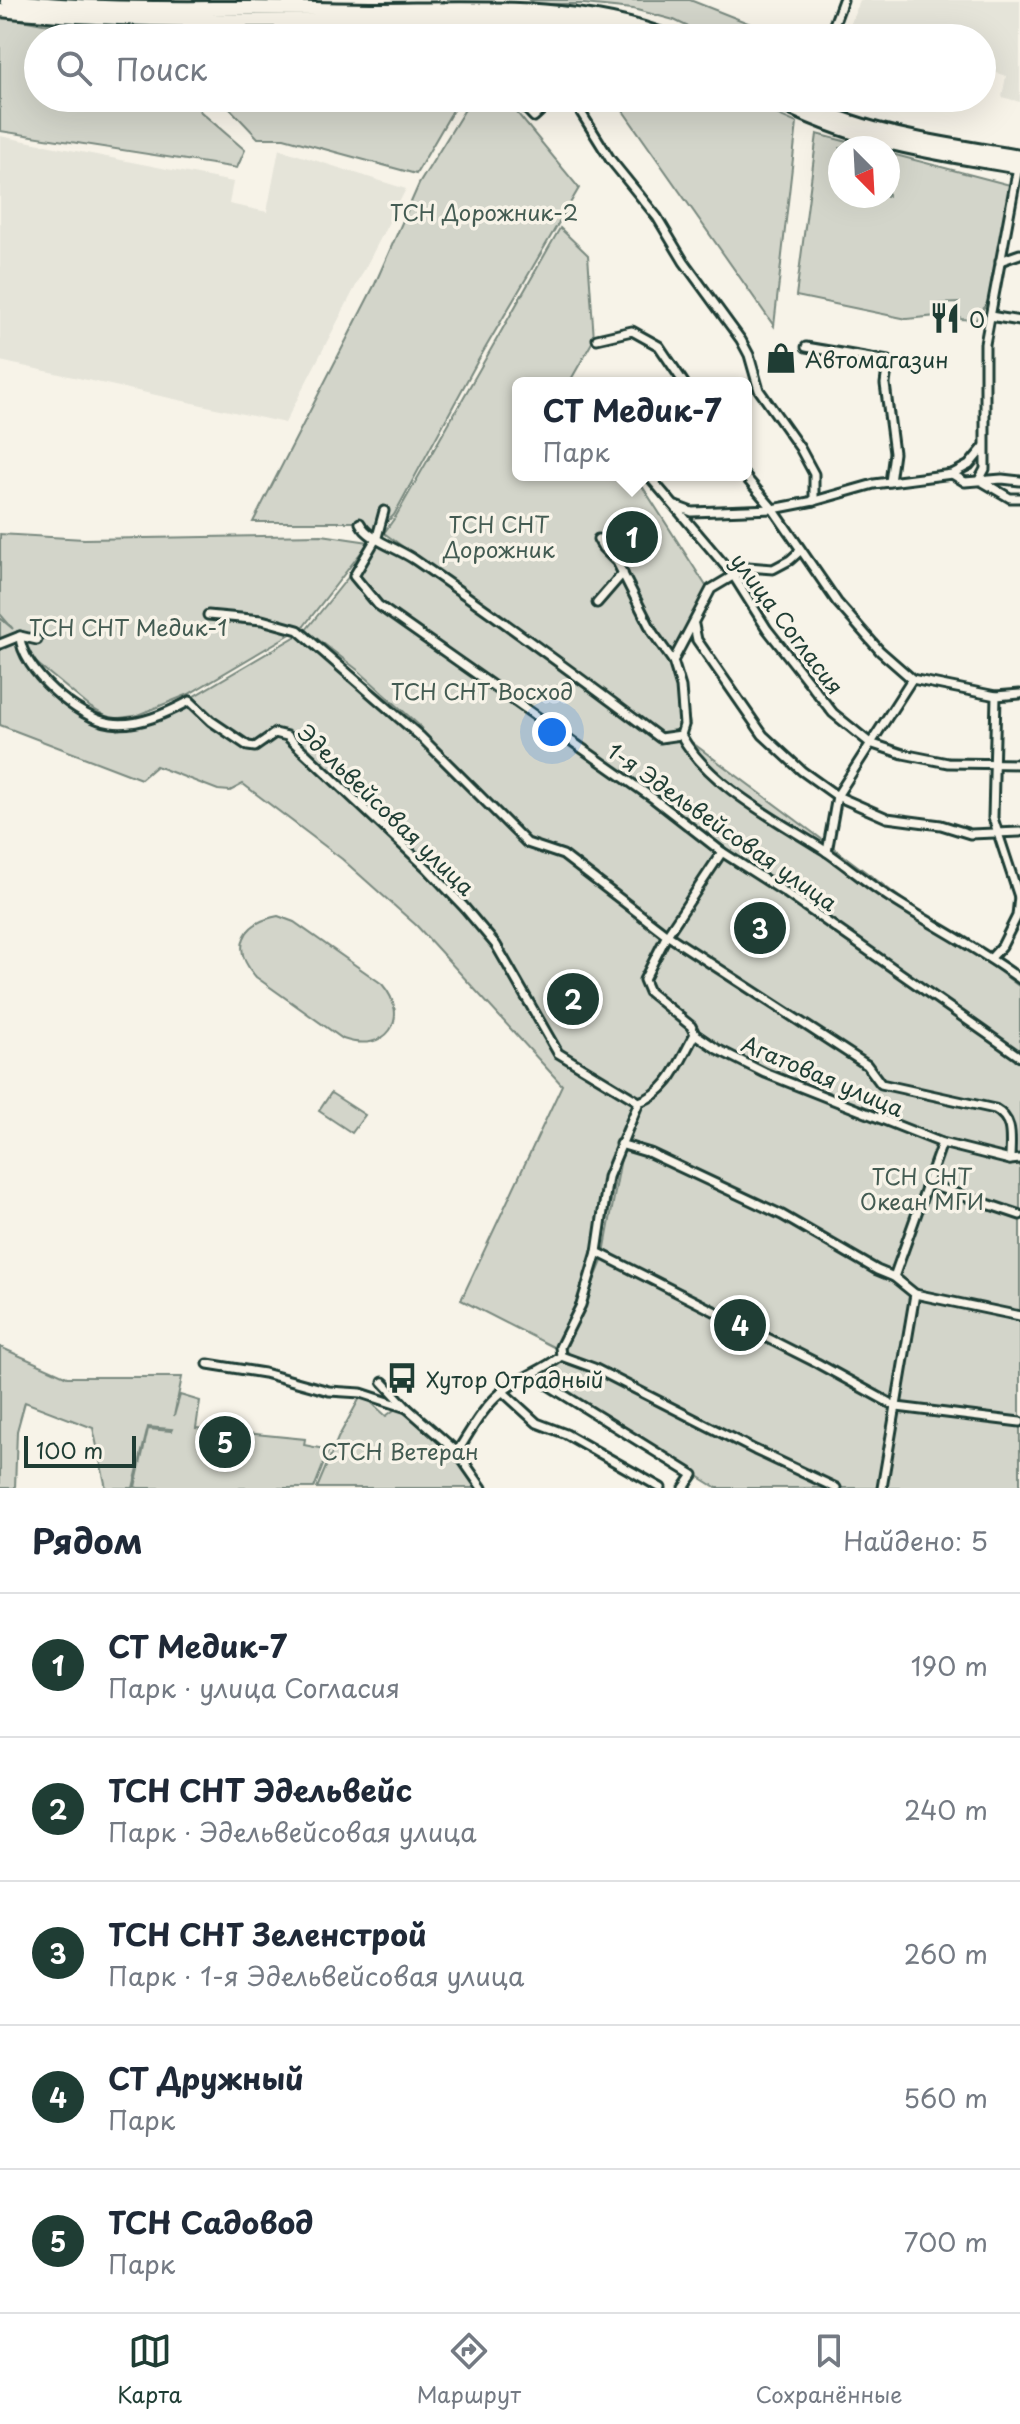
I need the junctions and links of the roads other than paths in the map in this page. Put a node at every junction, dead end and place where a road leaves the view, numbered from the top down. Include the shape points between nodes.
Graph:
1 (7, 0) edge
2 (843, 0) edge
3 (0, 10) edge
4 (492, 21) junction
5 (492, 24) edge
6 (540, 24) edge
7 (630, 24) edge
8 (834, 24) edge
9 (581, 112) edge
10 (802, 112) edge
11 (824, 112) edge
12 (1019, 164) edge
13 (1020, 254) edge
14 (1000, 261) junction
15 (990, 316) junction
16 (1020, 321) edge
17 (597, 339) dead end
18 (806, 347) dead end
19 (680, 377) edge
20 (984, 447) junction
21 (952, 474) junction
22 (979, 480) junction
23 (653, 481) edge
24 (749, 481) edge
25 (1020, 481) edge
26 (890, 482) junction
27 (1020, 498) edge
28 (814, 501) junction
29 (674, 505) junction
30 (773, 509) junction
31 (384, 511) dead end
32 (360, 523) dead end
33 (377, 537) junction
34 (598, 539) dead end
35 (800, 551) junction
36 (623, 573) junction
37 (733, 575) junction
38 (597, 603) dead end
39 (208, 615) dead end
40 (694, 625) junction
41 (20, 636) junction
42 (37, 640) dead end
43 (0, 644) edge
44 (673, 661) junction
45 (912, 679) junction
46 (1020, 694) edge
47 (996, 696) junction
48 (681, 735) junction
49 (870, 743) junction
50 (994, 764) junction
51 (1020, 764) edge
52 (837, 796) junction
53 (997, 832) junction
54 (1020, 832) edge
55 (722, 852) junction
56 (827, 852) junction
57 (1019, 897) edge
58 (667, 935) junction
59 (991, 958) junction
60 (1020, 979) edge
61 (695, 1034) junction
62 (1020, 1057) edge
63 (639, 1102) junction
64 (942, 1143) junction
65 (620, 1144) junction
66 (1020, 1159) edge
67 (1010, 1160) junction
68 (928, 1184) junction
69 (1020, 1215) edge
70 (597, 1252) junction
71 (894, 1277) junction
72 (915, 1294) junction
73 (1020, 1316) edge
74 (561, 1356) junction
75 (208, 1364) dead end
76 (532, 1375) junction
77 (383, 1382) dead end
78 (502, 1391) junction
79 (897, 1407) junction
80 (407, 1408) junction
81 (1020, 1422) edge
82 (457, 1452) junction
83 (482, 1488) edge
84 (661, 1488) edge
85 (684, 1488) edge
86 (836, 1488) edge
87 (882, 1488) edge

1 - 7 main road via 161,9 556,13
2 - 8 street
3 - 4 main road via 149,19
4 - 5 street
4 - 6 main road
9 - 28 street via 741,340 759,390 814,474
10 - 12 main road via 890,145
11 - 12 main road via 894,135
12 - 14 street
13 - 14 street
14 - 15 street
15 - 16 street
15 - 20 street
17 - 19 street via 632,331 659,346
18 - 26 street via 888,361 885,384 894,453
20 - 21 street via 969,465
20 - 22 street via 985,469
21 - 22 street via 965,482
21 - 26 street
22 - 25 street
22 - 27 street via 1010,498
23 - 29 street, улица Согласия
24 - 30 street
26 - 28 street
28 - 30 street
29 - 30 street via 692,512
29 - 37 street, улица Согласия
30 - 35 street
31 - 33 street, 1-я Эдельвейсовая улица
32 - 33 street via 364,532
33 - 48 street via 473,600 660,738
33 - 55 street, 1-я Эдельвейсовая улица via 354,576 378,605
34 - 36 street
35 - 37 street via 773,569 748,567
35 - 45 street via 837,602
36 - 38 street
36 - 44 street
37 - 40 street via 711,589
37 - 49 street, улица Согласия via 767,629 833,713
39 - 58 street via 298,630 421,737 527,843 563,855
40 - 44 street
40 - 52 street via 697,640 763,735
41 - 42 street
41 - 43 street
41 - 63 street, Эдельвейсовая улица via 29,664 89,716 130,722 160,716 190,701 248,746 275,733 287,736 464,907 496,945 558,1053
44 - 48 street via 681,687
45 - 47 street
45 - 49 street
46 - 47 street
47 - 50 street
48 - 56 street via 690,751 737,793
49 - 50 street, улица Согласия via 948,763
49 - 52 street
50 - 51 street, улица Согласия
50 - 53 street
52 - 53 street via 887,818 970,834
52 - 56 street
53 - 54 street
53 - 57 street
55 - 58 street, Агатовая улица
55 - 62 street, 1-я Эдельвейсовая улица
56 - 59 street via 888,897
57 - 59 street via 1017,916
58 - 61 street, Агатовая улица via 645,988
58 - 67 street via 867,1065 881,1084 1002,1113 1010,1126
59 - 60 street
61 - 63 street via 664,1088
61 - 64 street, Агатовая улица via 765,1073
63 - 65 street
64 - 67 street, Агатовая улица
64 - 68 street
65 - 70 street via 608,1177
65 - 71 street via 782,1215
66 - 67 street, Агатовая улица
68 - 69 street
68 - 71 street
70 - 74 street
70 - 79 street
71 - 72 street
72 - 73 street
72 - 79 street
74 - 76 street
74 - 86 street
75 - 80 street via 361,1393
76 - 78 street
76 - 85 street via 693,1475
77 - 80 street
78 - 82 street
78 - 84 street via 537,1423
79 - 81 street
79 - 87 street
80 - 82 street
82 - 83 street

